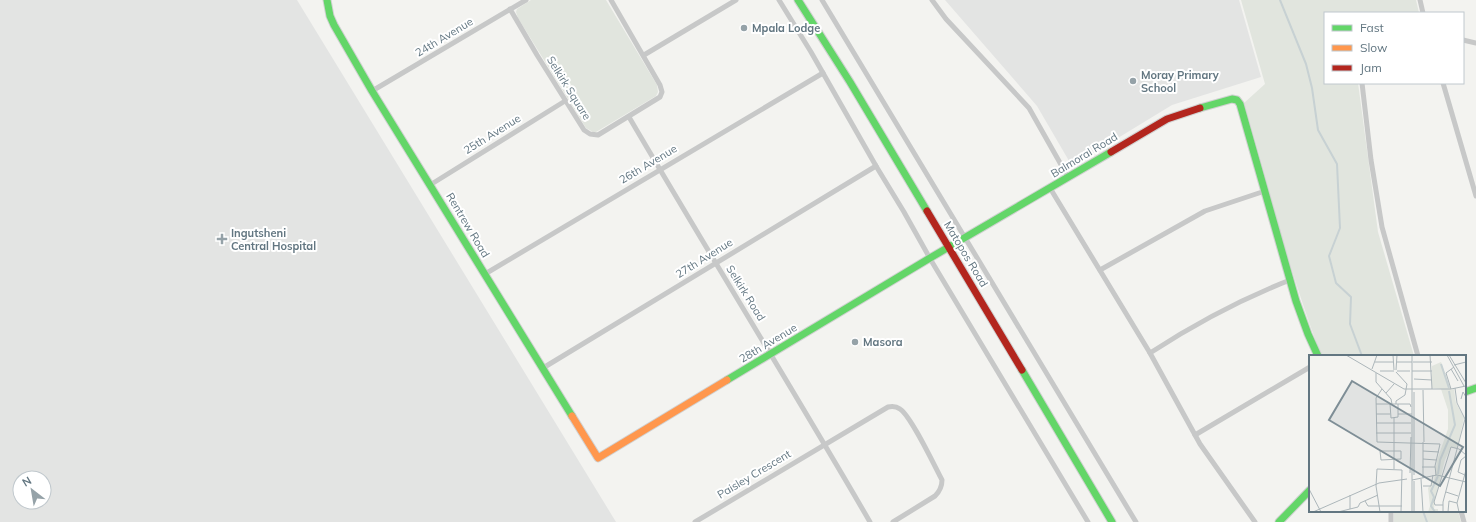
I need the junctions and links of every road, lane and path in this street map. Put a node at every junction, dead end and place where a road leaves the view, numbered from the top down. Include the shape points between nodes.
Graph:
1 (327, 0) edge
2 (526, 0) edge
3 (611, 0) edge
4 (736, 0) edge
5 (779, 0) edge
6 (798, 0) edge
7 (822, 0) edge
8 (932, 0) edge
9 (1420, 0) edge
10 (510, 9) junction
11 (1423, 12) edge
12 (1464, 40) edge
13 (1476, 43) edge
14 (644, 55) junction
15 (823, 73) junction
16 (1362, 84) edge
17 (1444, 84) edge
18 (372, 91) junction
19 (565, 101) junction
20 (629, 117) junction
21 (876, 166) junction
22 (659, 170) junction
23 (1068, 177) junction
24 (430, 185) junction
25 (1050, 188) junction
26 (1265, 191) junction
27 (1476, 196) edge
28 (966, 237) junction
29 (948, 247) junction
30 (930, 258) junction
31 (715, 263) junction
32 (1100, 270) junction
33 (485, 274) junction
34 (1290, 280) junction
35 (1150, 353) junction
36 (771, 354) junction
37 (1318, 355) edge
38 (1418, 355) edge
39 (543, 368) junction
40 (1309, 368) edge
41 (1476, 388) edge
42 (1466, 392) edge
43 (1195, 435) junction
44 (824, 444) junction
45 (598, 458) joint
46 (1309, 491) edge
47 (1390, 512) edge
48 (1461, 512) edge
49 (695, 522) edge
50 (870, 522) edge
51 (893, 522) edge
52 (1088, 522) edge
53 (1112, 522) edge
54 (1136, 522) edge
55 (1255, 522) edge
56 (1279, 522) edge
57 (1391, 522) edge
58 (1464, 522) edge

1 - 18 street, Rentrew Road via 334,25
2 - 10 street, 24th Avenue
3 - 14 street, Selkirk Square
4 - 14 street
5 - 15 street
6 - 29 street, Matopos Road
7 - 28 street
8 - 23 street via 941,14 1029,108
9 - 11 street
10 - 18 street, 24th Avenue
10 - 19 street, Selkirk Square
12 - 13 street
14 - 20 street, Selkirk Square via 662,94
15 - 21 street
15 - 22 street, 26th Avenue
16 - 38 street via 1382,227
17 - 27 street
18 - 24 street, Rentrew Road
19 - 20 street, Selkirk Square via 584,130 595,135
19 - 24 street, 25th Avenue
20 - 22 street, Selkirk Road
21 - 30 street
21 - 31 street, 27th Avenue
22 - 31 street, Selkirk Road
22 - 33 street, 26th Avenue
23 - 25 street, Balmoral Road
23 - 26 street, Balmoral Road via 1172,116 1232,99 1240,104
24 - 33 street, Rentrew Road
25 - 28 street, Balmoral Road
25 - 32 street
26 - 32 street via 1204,211
26 - 34 street
28 - 29 street, Balmoral Road
28 - 54 street
29 - 30 street, 28th Avenue
29 - 53 street, Matopos Road
30 - 36 street, 28th Avenue
30 - 52 street
31 - 36 street, Selkirk Road
31 - 39 street, 27th Avenue
32 - 35 street
33 - 39 street, Rentrew Road
34 - 35 street via 1238,302
34 - 37 street via 1307,334
35 - 43 street
36 - 44 street, Selkirk Road
36 - 45 street, 28th Avenue
39 - 45 street, Rentrew Road
40 - 43 street
41 - 42 street
43 - 55 street
44 - 49 street, Paisley Crescent
44 - 50 street, Selkirk Road
44 - 51 street, Paisley Crescent via 888,407 899,408 908,416 942,484 935,496
46 - 56 street
47 - 57 street
48 - 58 street

